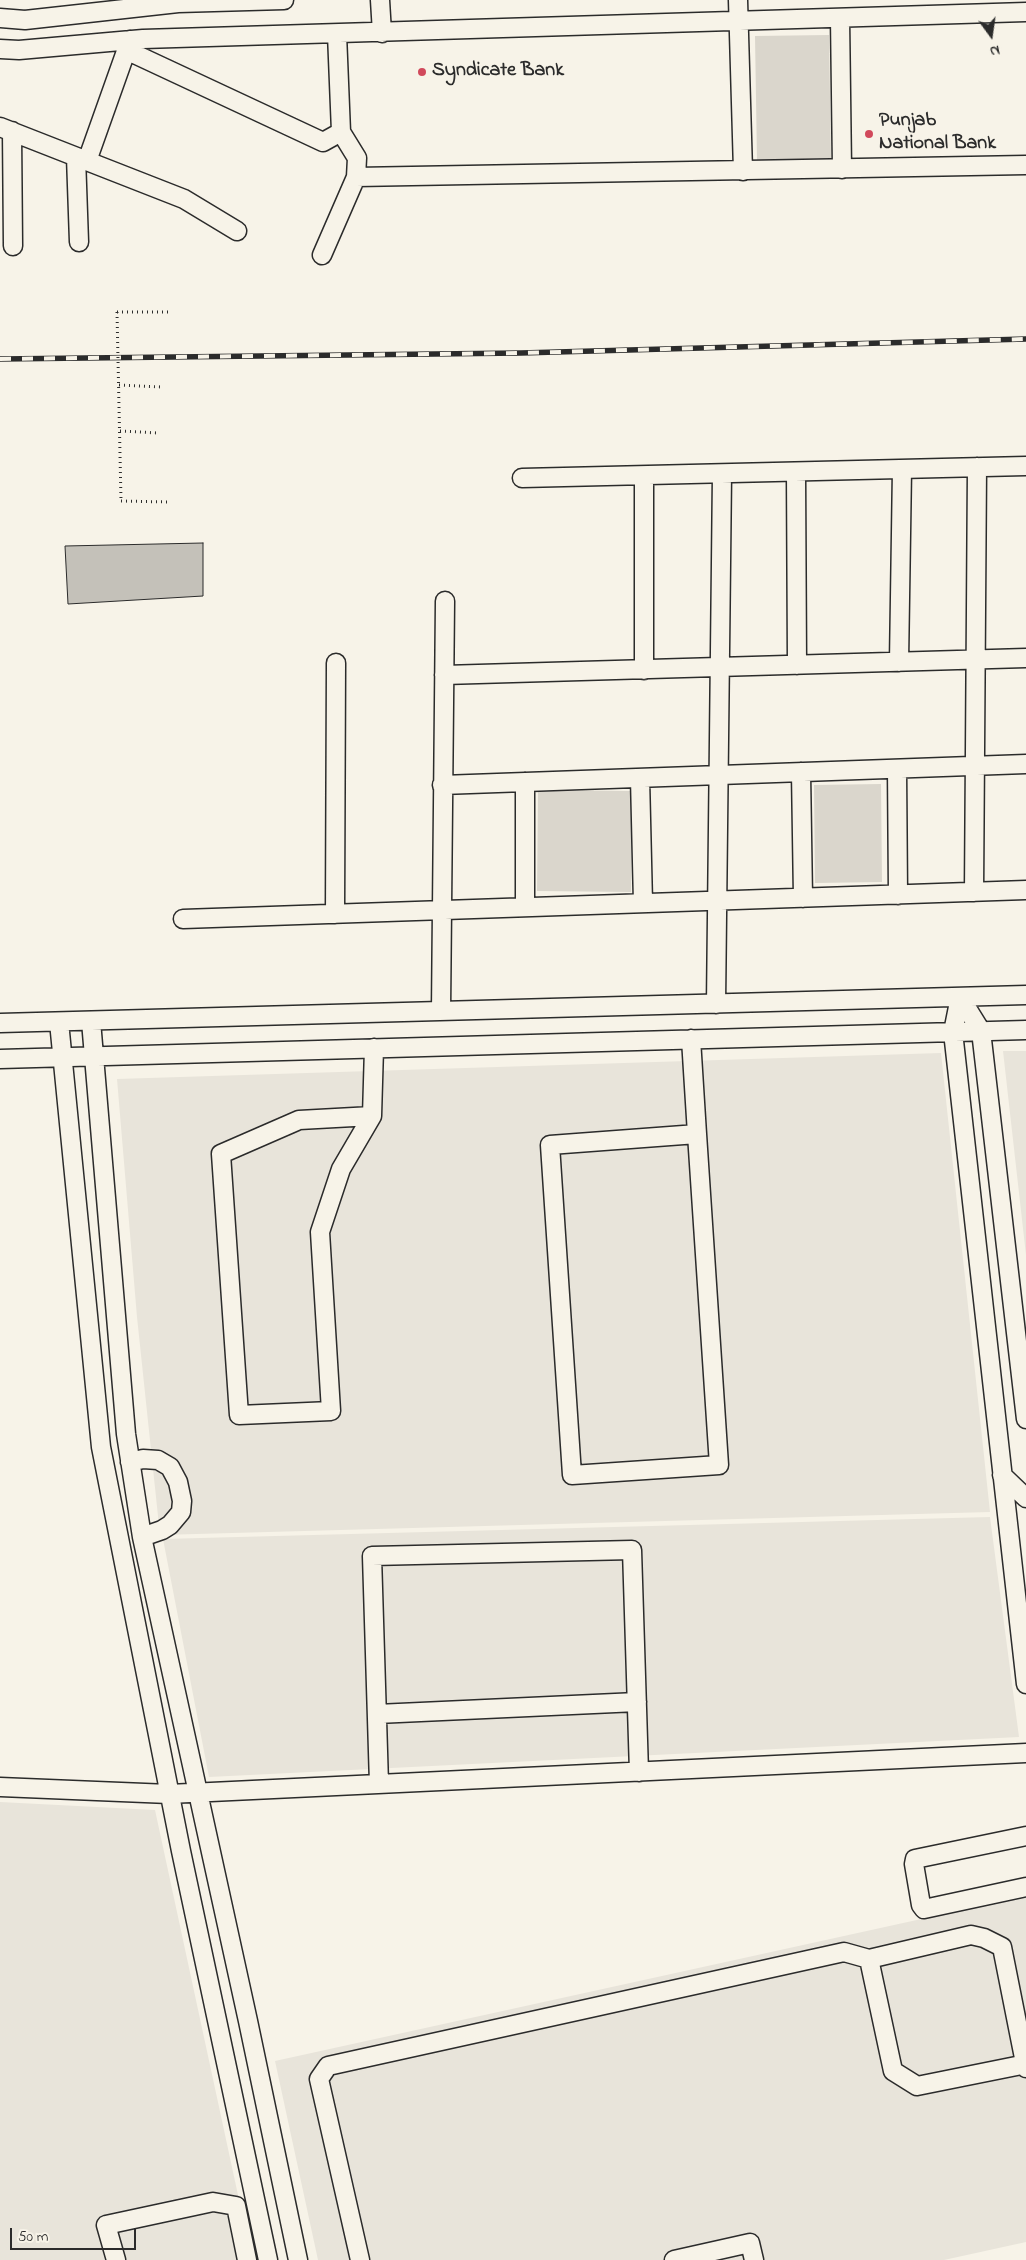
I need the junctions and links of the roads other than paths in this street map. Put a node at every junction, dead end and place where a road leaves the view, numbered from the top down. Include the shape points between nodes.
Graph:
1 (284, 0) edge
2 (380, 0) edge
3 (738, 0) edge
4 (1026, 12) edge
5 (0, 18) edge
6 (840, 18) junction
7 (739, 21) junction
8 (382, 33) junction
9 (337, 34) junction
10 (128, 45) junction
11 (0, 49) edge
12 (6, 129) edge
13 (341, 132) junction
14 (81, 159) junction
15 (1026, 165) edge
16 (842, 169) junction
17 (743, 171) junction
18 (356, 177) junction
19 (237, 231) dead end
20 (79, 242) dead end
21 (12, 246) dead end
22 (322, 255) dead end
23 (1026, 466) edge
24 (977, 467) junction
25 (902, 469) junction
26 (796, 472) junction
27 (722, 474) junction
28 (644, 476) junction
29 (522, 478) dead end
30 (444, 601) dead end
31 (1026, 658) edge
32 (975, 660) junction
33 (899, 662) junction
34 (336, 664) dead end
35 (797, 665) junction
36 (720, 667) junction
37 (644, 670) junction
38 (444, 675) junction
39 (1026, 764) edge
40 (974, 766) junction
41 (897, 769) junction
42 (801, 772) junction
43 (719, 775) junction
44 (640, 778) junction
45 (525, 782) junction
46 (442, 785) junction
47 (1026, 890) edge
48 (974, 892) junction
49 (898, 894) junction
50 (804, 898) junction
51 (717, 901) junction
52 (643, 903) junction
53 (525, 907) junction
54 (442, 910) junction
55 (335, 914) junction
56 (183, 919) dead end
57 (1026, 995) edge
58 (960, 997) junction
59 (716, 1004) junction
60 (441, 1011) junction
61 (91, 1021) junction
62 (59, 1022) junction
63 (0, 1023) edge
64 (1026, 1030) edge
65 (981, 1031) junction
66 (953, 1032) junction
67 (691, 1039) junction
68 (374, 1048) junction
69 (93, 1056) junction
70 (62, 1057) junction
71 (0, 1059) edge
72 (372, 1116) junction
73 (697, 1134) junction
74 (1023, 1366) edge
75 (990, 1369) junction
76 (1026, 1419) edge
77 (130, 1462) junction
78 (1002, 1475) junction
79 (1026, 1498) edge
80 (142, 1537) junction
81 (1026, 1684) edge
82 (637, 1702) junction
83 (377, 1714) junction
84 (1026, 1752) edge
85 (640, 1772) junction
86 (379, 1784) junction
87 (0, 1786) edge
88 (198, 1793) junction
89 (169, 1794) junction
90 (1026, 1836) edge
91 (1026, 1887) edge
92 (869, 1959) junction
93 (1026, 2066) edge
94 (116, 2260) edge
95 (247, 2260) edge
96 (268, 2260) edge
97 (298, 2260) edge
98 (360, 2260) edge
99 (674, 2260) edge
100 (754, 2260) edge

1 - 5 street via 178,3 25,20
2 - 8 street
3 - 7 street
4 - 6 street
6 - 7 street
6 - 16 street
7 - 8 street
7 - 17 street
8 - 9 street
9 - 10 street
9 - 13 street
10 - 11 street
10 - 13 street via 323,142
10 - 14 street
12 - 14 street
12 - 21 street
13 - 18 street via 357,158
14 - 19 street via 184,199
14 - 20 street
15 - 16 street
16 - 17 street
17 - 18 street
18 - 22 street
23 - 24 street
24 - 25 street
24 - 32 street
25 - 26 street
25 - 33 street
26 - 27 street
26 - 35 street
27 - 28 street
27 - 36 street
28 - 29 street
28 - 37 street
30 - 38 street
31 - 32 street
32 - 33 street
32 - 40 street
33 - 35 street
34 - 55 street
35 - 36 street
36 - 37 street
36 - 43 street
37 - 38 street
38 - 46 street
39 - 40 street
40 - 41 street
40 - 48 street
41 - 42 street
41 - 49 street
42 - 43 street
42 - 50 street
43 - 44 street
43 - 51 street
44 - 45 street
44 - 52 street
45 - 46 street
45 - 53 street
46 - 54 street
47 - 48 street
48 - 49 street
49 - 50 street
50 - 51 street
51 - 52 street
51 - 59 street
52 - 53 street
53 - 54 street
54 - 55 street
54 - 60 street
55 - 56 street
57 - 58 street
58 - 59 street
58 - 65 street
58 - 66 street
59 - 60 street
60 - 61 street
61 - 62 street
61 - 69 street
62 - 63 street
62 - 70 street
64 - 65 street
65 - 66 street
65 - 74 street
66 - 67 street
66 - 75 street
67 - 68 street
67 - 73 street
68 - 69 street
68 - 72 street
69 - 70 street
69 - 77 street
70 - 71 street
70 - 89 street via 101,1446
72 - 72 street via 341,1169 320,1232 331,1411 239,1415 222,1154 299,1120
73 - 73 street via 719,1465 572,1475 550,1145
74 - 75 street
74 - 76 street
75 - 78 street
77 - 80 street
77 - 80 street via 158,1460 170,1467 178,1482 182,1501 181,1512 170,1524
78 - 79 street
78 - 81 street
80 - 88 street
82 - 83 street
82 - 83 street via 632,1550 372,1556
82 - 85 street
83 - 86 street
84 - 85 street
85 - 86 street
86 - 88 street
87 - 89 street
88 - 89 street
88 - 97 street
89 - 96 street
90 - 91 street via 915,1859 914,1864 924,1908
92 - 93 street via 893,2071 917,2086
92 - 93 street via 971,1935 1002,1947
92 - 98 street via 844,1952 328,2066 318,2079
94 - 95 street via 106,2225 213,2202 236,2206
99 - 100 street via 750,2243

